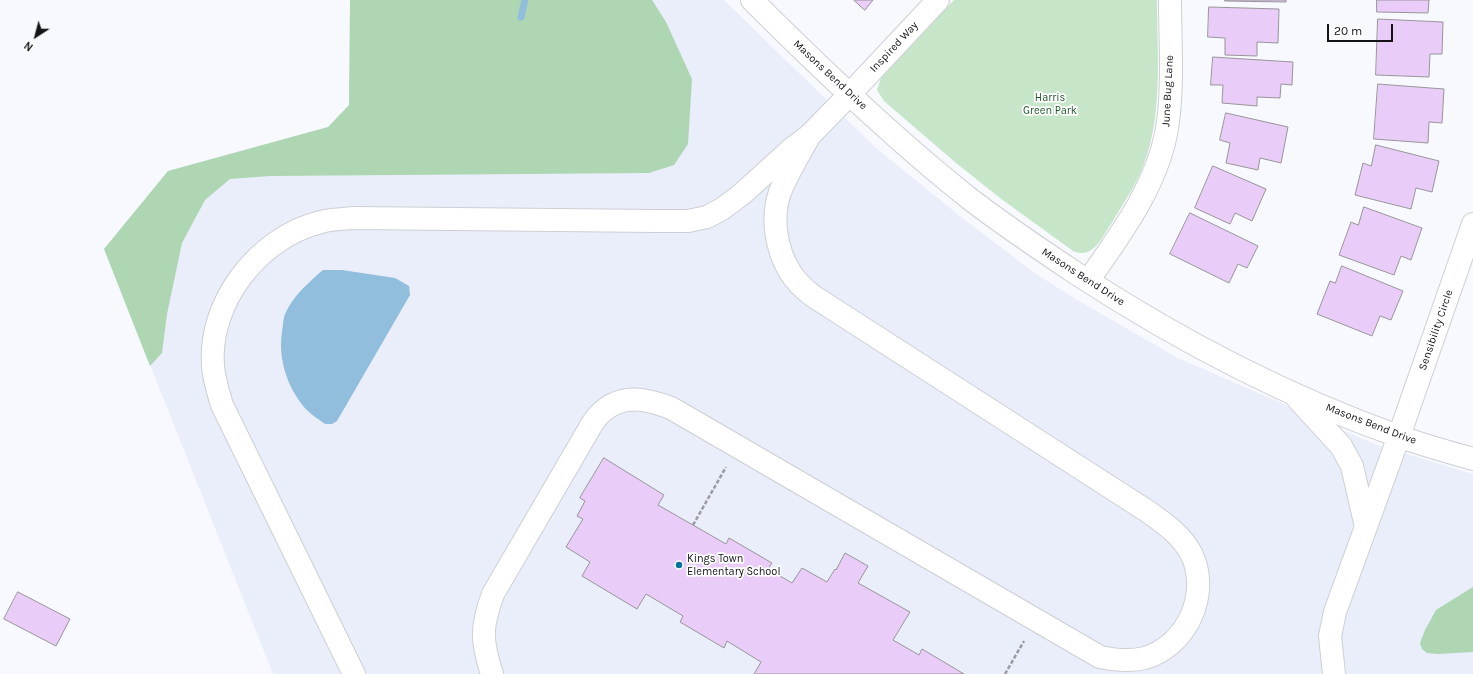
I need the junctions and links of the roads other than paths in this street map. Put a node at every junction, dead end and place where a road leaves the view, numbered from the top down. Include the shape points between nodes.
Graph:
1 (752, 0) edge
2 (938, 0) edge
3 (1170, 0) edge
4 (850, 94) junction
5 (810, 135) junction
6 (1473, 224) edge
7 (1088, 281) junction
8 (1291, 391) junction
9 (1399, 436) junction
10 (1473, 459) edge
11 (1366, 527) junction
12 (354, 674) edge
13 (492, 674) edge
14 (1334, 674) edge

1 - 4 street, Masons Bend Drive
2 - 4 street, Inspired Way
3 - 7 street, June Bug Lane via 1170,94 1166,133 1157,165 1144,193
4 - 5 street, Inspired Way
4 - 7 street, Masons Bend Drive via 970,198
5 - 12 street via 742,194 706,217 688,221 334,219 302,228 287,236 268,249 245,271 225,304 218,324 213,366 216,385 222,405
5 - 13 street via 789,173 776,207 775,222 782,255 790,272 813,296 1170,528 1192,555 1199,585 1197,602 1183,631 1173,642 1145,658 1115,660 1100,657 671,408 637,399 610,406 601,412 592,424 494,594 485,617 483,636
6 - 9 street, Sensibility Circle
7 - 8 street, Masons Bend Drive via 1189,342
8 - 9 street, Masons Bend Drive via 1324,407
8 - 11 street via 1341,446 1352,466
9 - 10 street, Masons Bend Drive
9 - 11 street, Sensibility Circle
11 - 14 street, Sensibility Circle via 1335,612 1330,636

